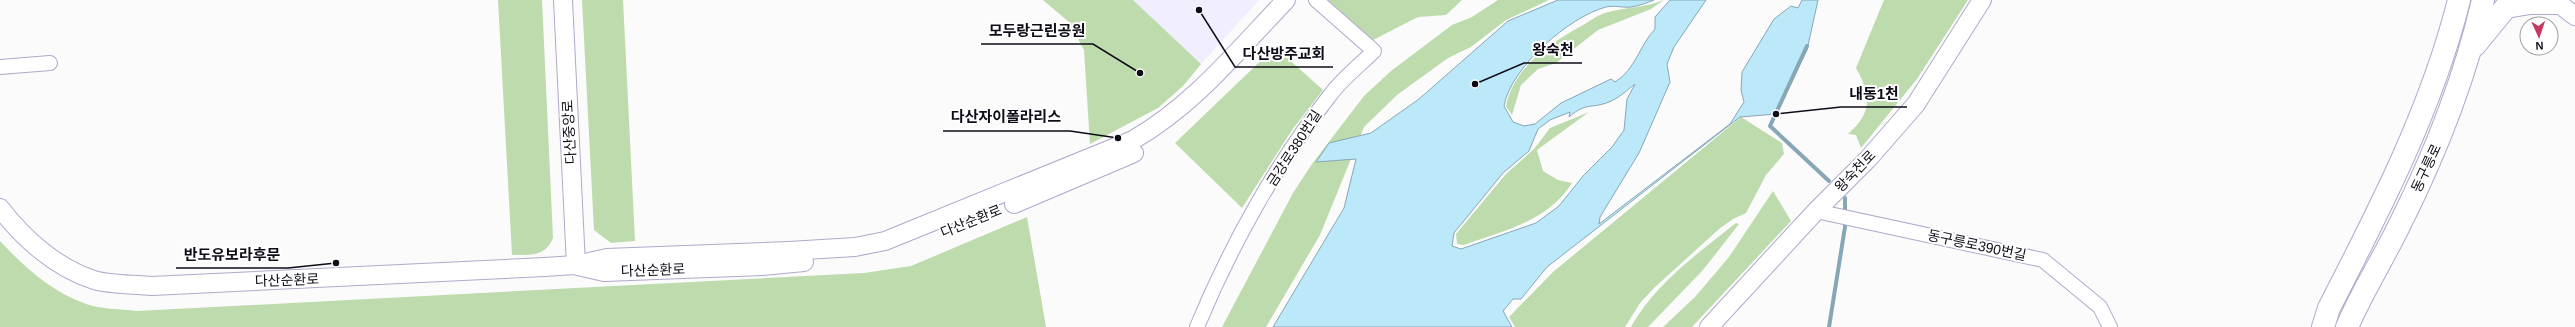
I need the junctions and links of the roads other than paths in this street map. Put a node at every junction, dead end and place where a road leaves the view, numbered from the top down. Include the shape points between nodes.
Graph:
1 (563, 0) edge
2 (1286, 0) edge
3 (1298, 0) edge
4 (1316, 0) edge
5 (1982, 0) edge
6 (2450, 0) edge
7 (2459, 0) edge
8 (2483, 0) edge
9 (2556, 1) edge
10 (2575, 16) edge
11 (2453, 23) junction
12 (2472, 49) junction
13 (50, 64) dead end
14 (0, 66) edge
15 (0, 208) edge
16 (1816, 212) junction
17 (576, 265) junction
18 (1197, 327) edge
19 (1708, 327) edge
20 (2110, 327) edge
21 (2323, 327) edge
22 (2347, 327) edge

1 - 17 street, 다산중앙로
2 - 17 street, 다산순환로 via 1195,96 1155,128 1133,140 898,237 855,247 607,258
3 - 17 street, 다산순환로 via 1202,104 1162,137 1096,170 908,246 843,258 762,266 604,272
4 - 18 street, 금강로380번길 via 1374,51 1332,92 1293,146 1208,299
5 - 16 street, 왕숙천로 via 1916,104 1868,159
6 - 11 main road
7 - 11 main road, 동구릉로
8 - 12 main road, 동구릉로
9 - 10 street
9 - 12 main road via 2506,7
11 - 21 main road, 동구릉로 via 2448,43 2388,192 2329,308
12 - 22 main road, 동구릉로 via 2441,137
13 - 14 street
15 - 17 street, 다산순환로 via 16,229 54,260 94,280 152,286
16 - 19 street, 왕숙천로
16 - 20 street, 동구릉로390번길 via 2043,260 2100,307

